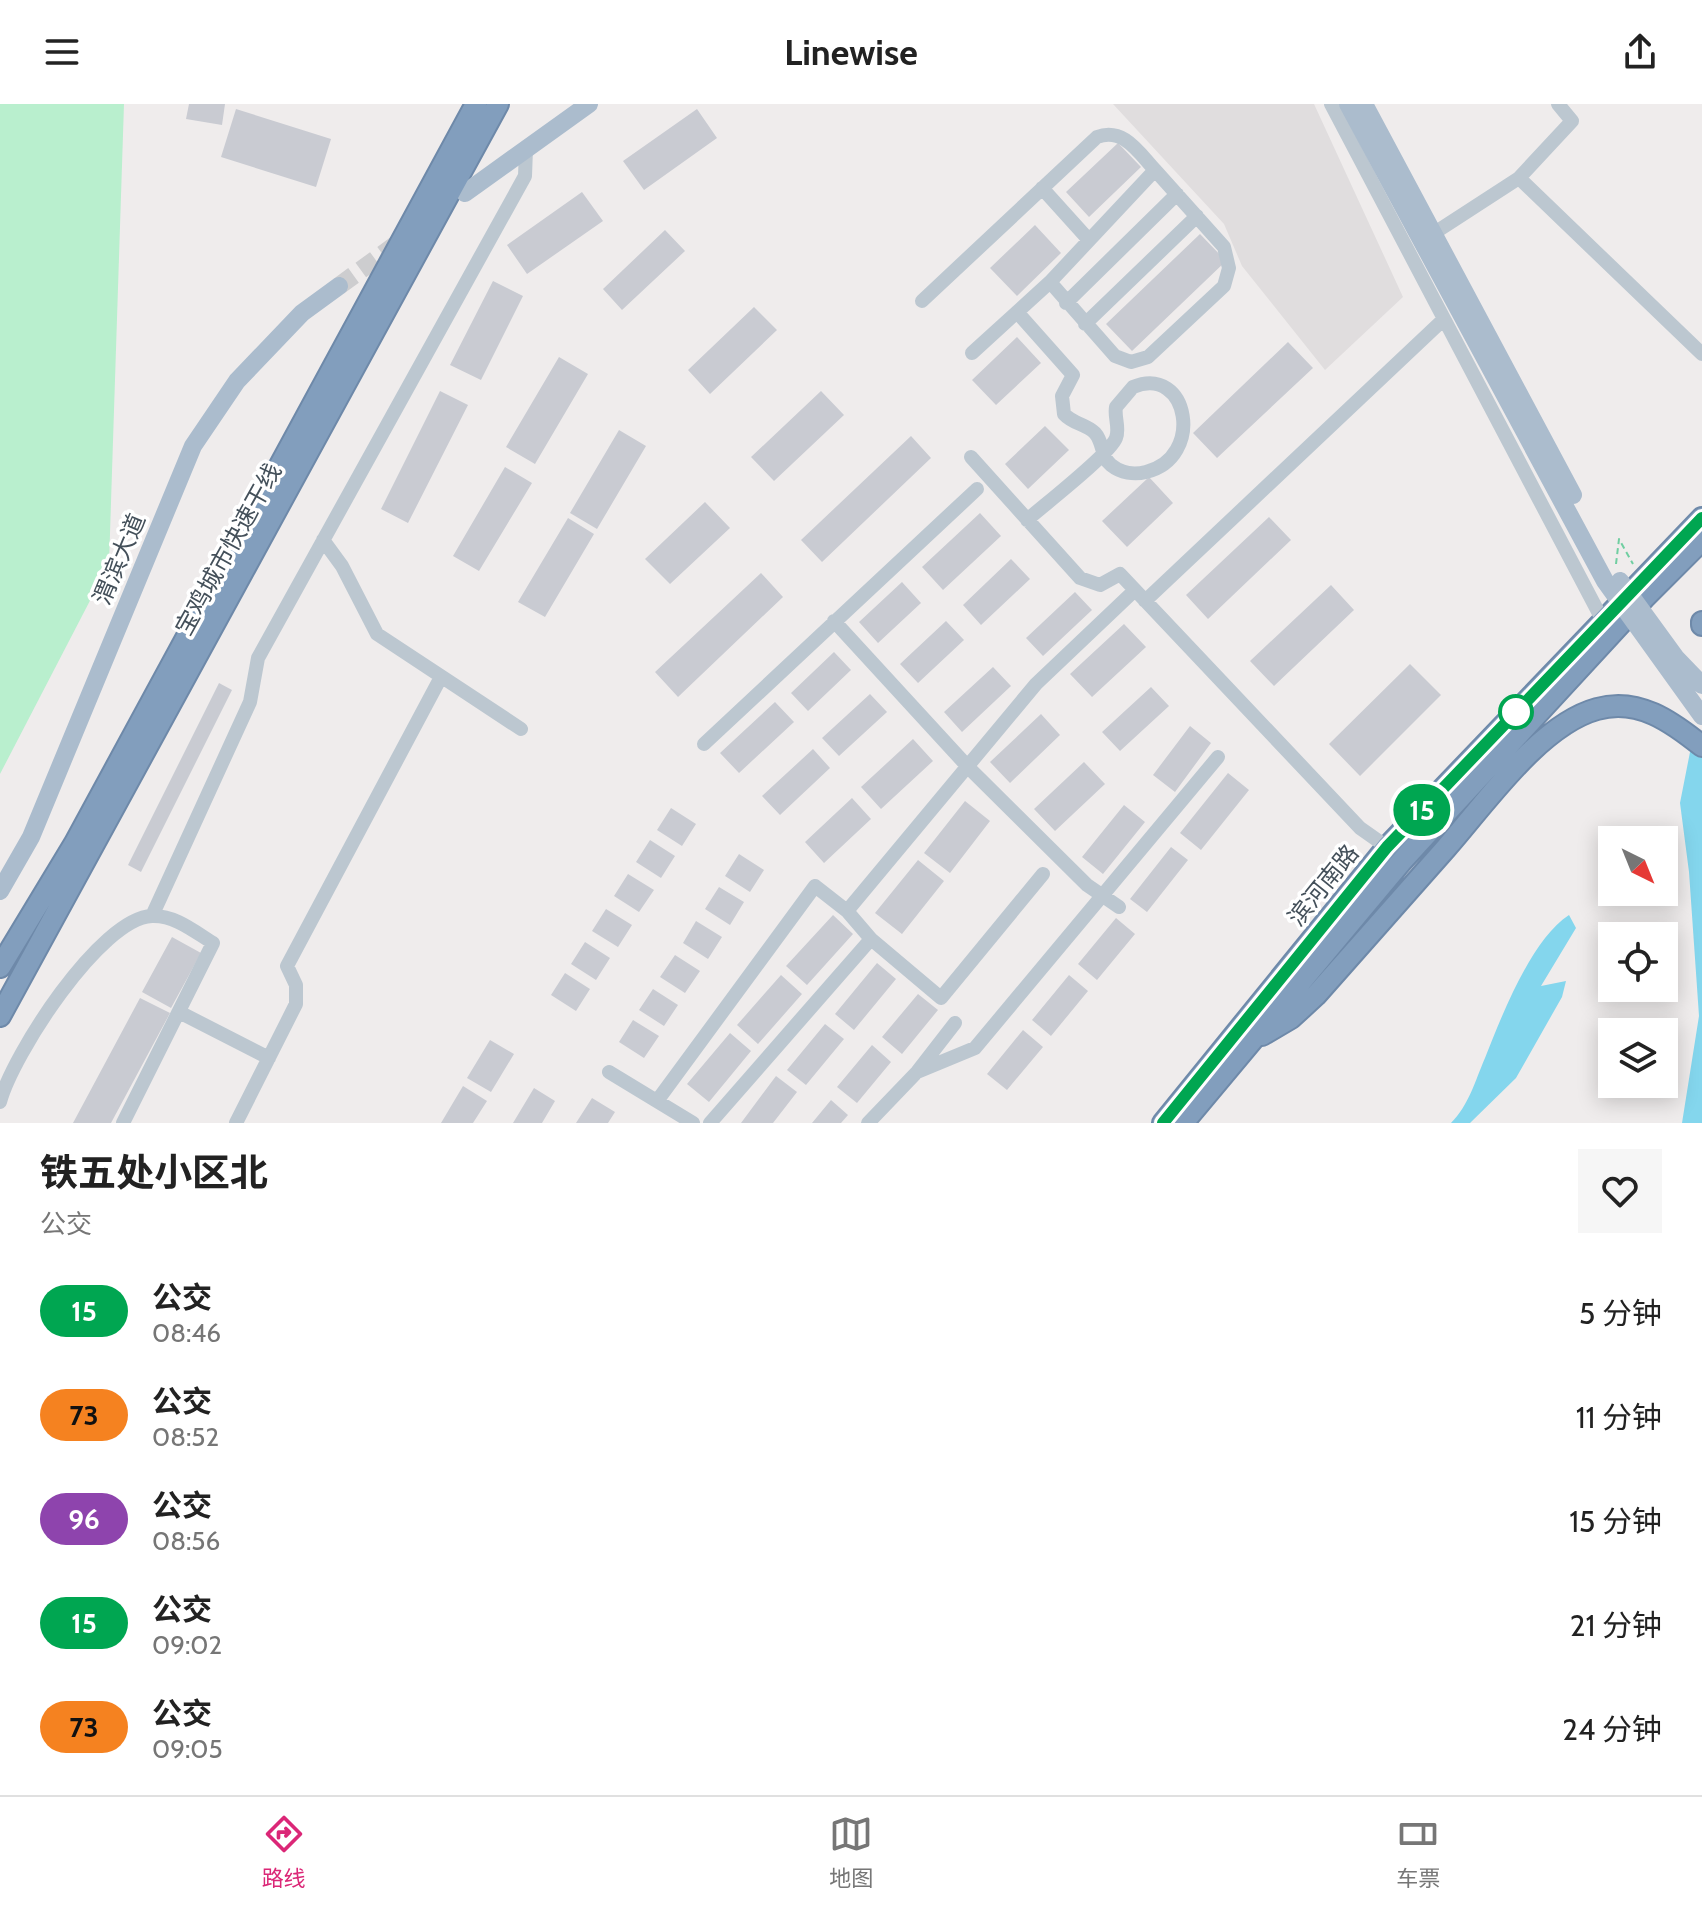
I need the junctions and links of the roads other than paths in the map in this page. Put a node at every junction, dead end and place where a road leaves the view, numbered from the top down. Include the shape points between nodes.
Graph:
1 (476, 104) edge
2 (498, 104) edge
3 (1331, 104) edge
4 (1348, 104) edge
5 (1364, 104) edge
6 (1558, 104) edge
7 (585, 105) edge
8 (526, 149) junction
9 (1155, 170) junction
10 (1519, 178) junction
11 (1042, 188) junction
12 (465, 193) dead end
13 (1177, 194) junction
14 (1197, 216) junction
15 (1088, 239) junction
16 (1407, 249) junction
17 (1050, 282) junction
18 (339, 286) tunnel mouth
19 (922, 301) dead end
20 (1066, 303) junction
21 (1017, 312) junction
22 (1444, 319) junction
23 (1085, 324) junction
24 (972, 353) dead end
25 (1702, 354) edge
26 (1102, 453) junction
27 (971, 457) dead end
28 (977, 489) dead end
29 (1702, 518) edge
30 (1027, 520) junction
31 (323, 540) junction
32 (1702, 540) edge
33 (1674, 556) junction
34 (1640, 588) junction
35 (1140, 596) junction
36 (834, 621) junction
37 (1603, 621) junction
38 (441, 677) junction
39 (1702, 685) edge
40 (1702, 716) edge
41 (521, 729) dead end
42 (704, 744) dead end
43 (1702, 746) edge
44 (1218, 757) dead end
45 (969, 768) junction
46 (1387, 847) junction
47 (1043, 874) dead end
48 (0, 891) edge
49 (1104, 896) junction
50 (1119, 907) dead end
51 (847, 911) junction
52 (152, 916) junction
53 (871, 939) junction
54 (0, 967) edge
55 (179, 1012) junction
56 (0, 1016) edge
57 (955, 1023) dead end
58 (1248, 1042) junction
59 (269, 1058) junction
60 (609, 1072) dead end
61 (917, 1072) junction
62 (657, 1101) junction
63 (0, 1102) edge
64 (123, 1123) edge
65 (236, 1123) edge
66 (693, 1123) edge
67 (710, 1123) edge
68 (868, 1123) edge
69 (1163, 1123) edge
70 (1183, 1123) edge

1 - 54 highway, 宝鸡城市快速干线 via 75,843
2 - 56 highway, 宝鸡城市快速干线
3 - 16 street
4 - 40 main road, bridge via 1605,581
5 - 39 main road, bridge via 1615,575
6 - 10 street via 1572,121
7 - 8 main road
8 - 12 main road
8 - 31 street via 525,176
9 - 11 street via 1124,137 1106,134
9 - 13 street
9 - 15 street
10 - 16 street
10 - 25 street
11 - 15 street
11 - 19 street
13 - 14 street
13 - 20 street
14 - 23 street
14 - 23 street via 1227,253 1224,286 1143,360 1119,359
15 - 17 street
16 - 22 street
17 - 20 street
17 - 21 street
18 - 48 main road, 渭滨大道 via 302,313 237,381 193,446 31,837
20 - 23 street
21 - 24 street
21 - 26 street via 1073,375 1062,396 1064,414 1096,435
22 - 35 street
22 - 37 street
26 - 26 street via 1113,466 1131,473 1164,464 1183,434 1176,398 1152,384 1127,390 1116,407 1115,442
26 - 30 street
27 - 30 street
28 - 36 street
29 - 33 highway, 滨河南路
30 - 35 street via 1080,578 1100,585 1120,574
31 - 38 street via 377,634
31 - 52 street via 258,658 250,702
32 - 33 highway, 滨河南路
33 - 34 highway, 滨河南路
34 - 37 highway, 滨河南路
34 - 58 highway, 滨河南路
35 - 45 street via 1036,684
35 - 46 street via 1360,828
36 - 42 street
36 - 45 street
37 - 46 highway, 滨河南路
38 - 41 street
38 - 59 street via 287,966 296,985 296,1004
43 - 58 highway via 1672,722 1633,707 1599,708 1570,720 1529,754 1316,995 1291,1018
44 - 49 street
45 - 49 street
45 - 51 street
46 - 69 highway, 滨河南路
47 - 53 street via 941,998
49 - 50 street
49 - 61 street via 975,1048
51 - 53 street
51 - 62 street via 815,886
52 - 55 street via 179,921 213,943
52 - 63 street via 117,930 90,954 24,1048
53 - 67 street
55 - 59 street
55 - 64 street
57 - 61 street
58 - 70 highway, 滨河南路
59 - 65 street
60 - 62 street
61 - 68 street
62 - 66 street

